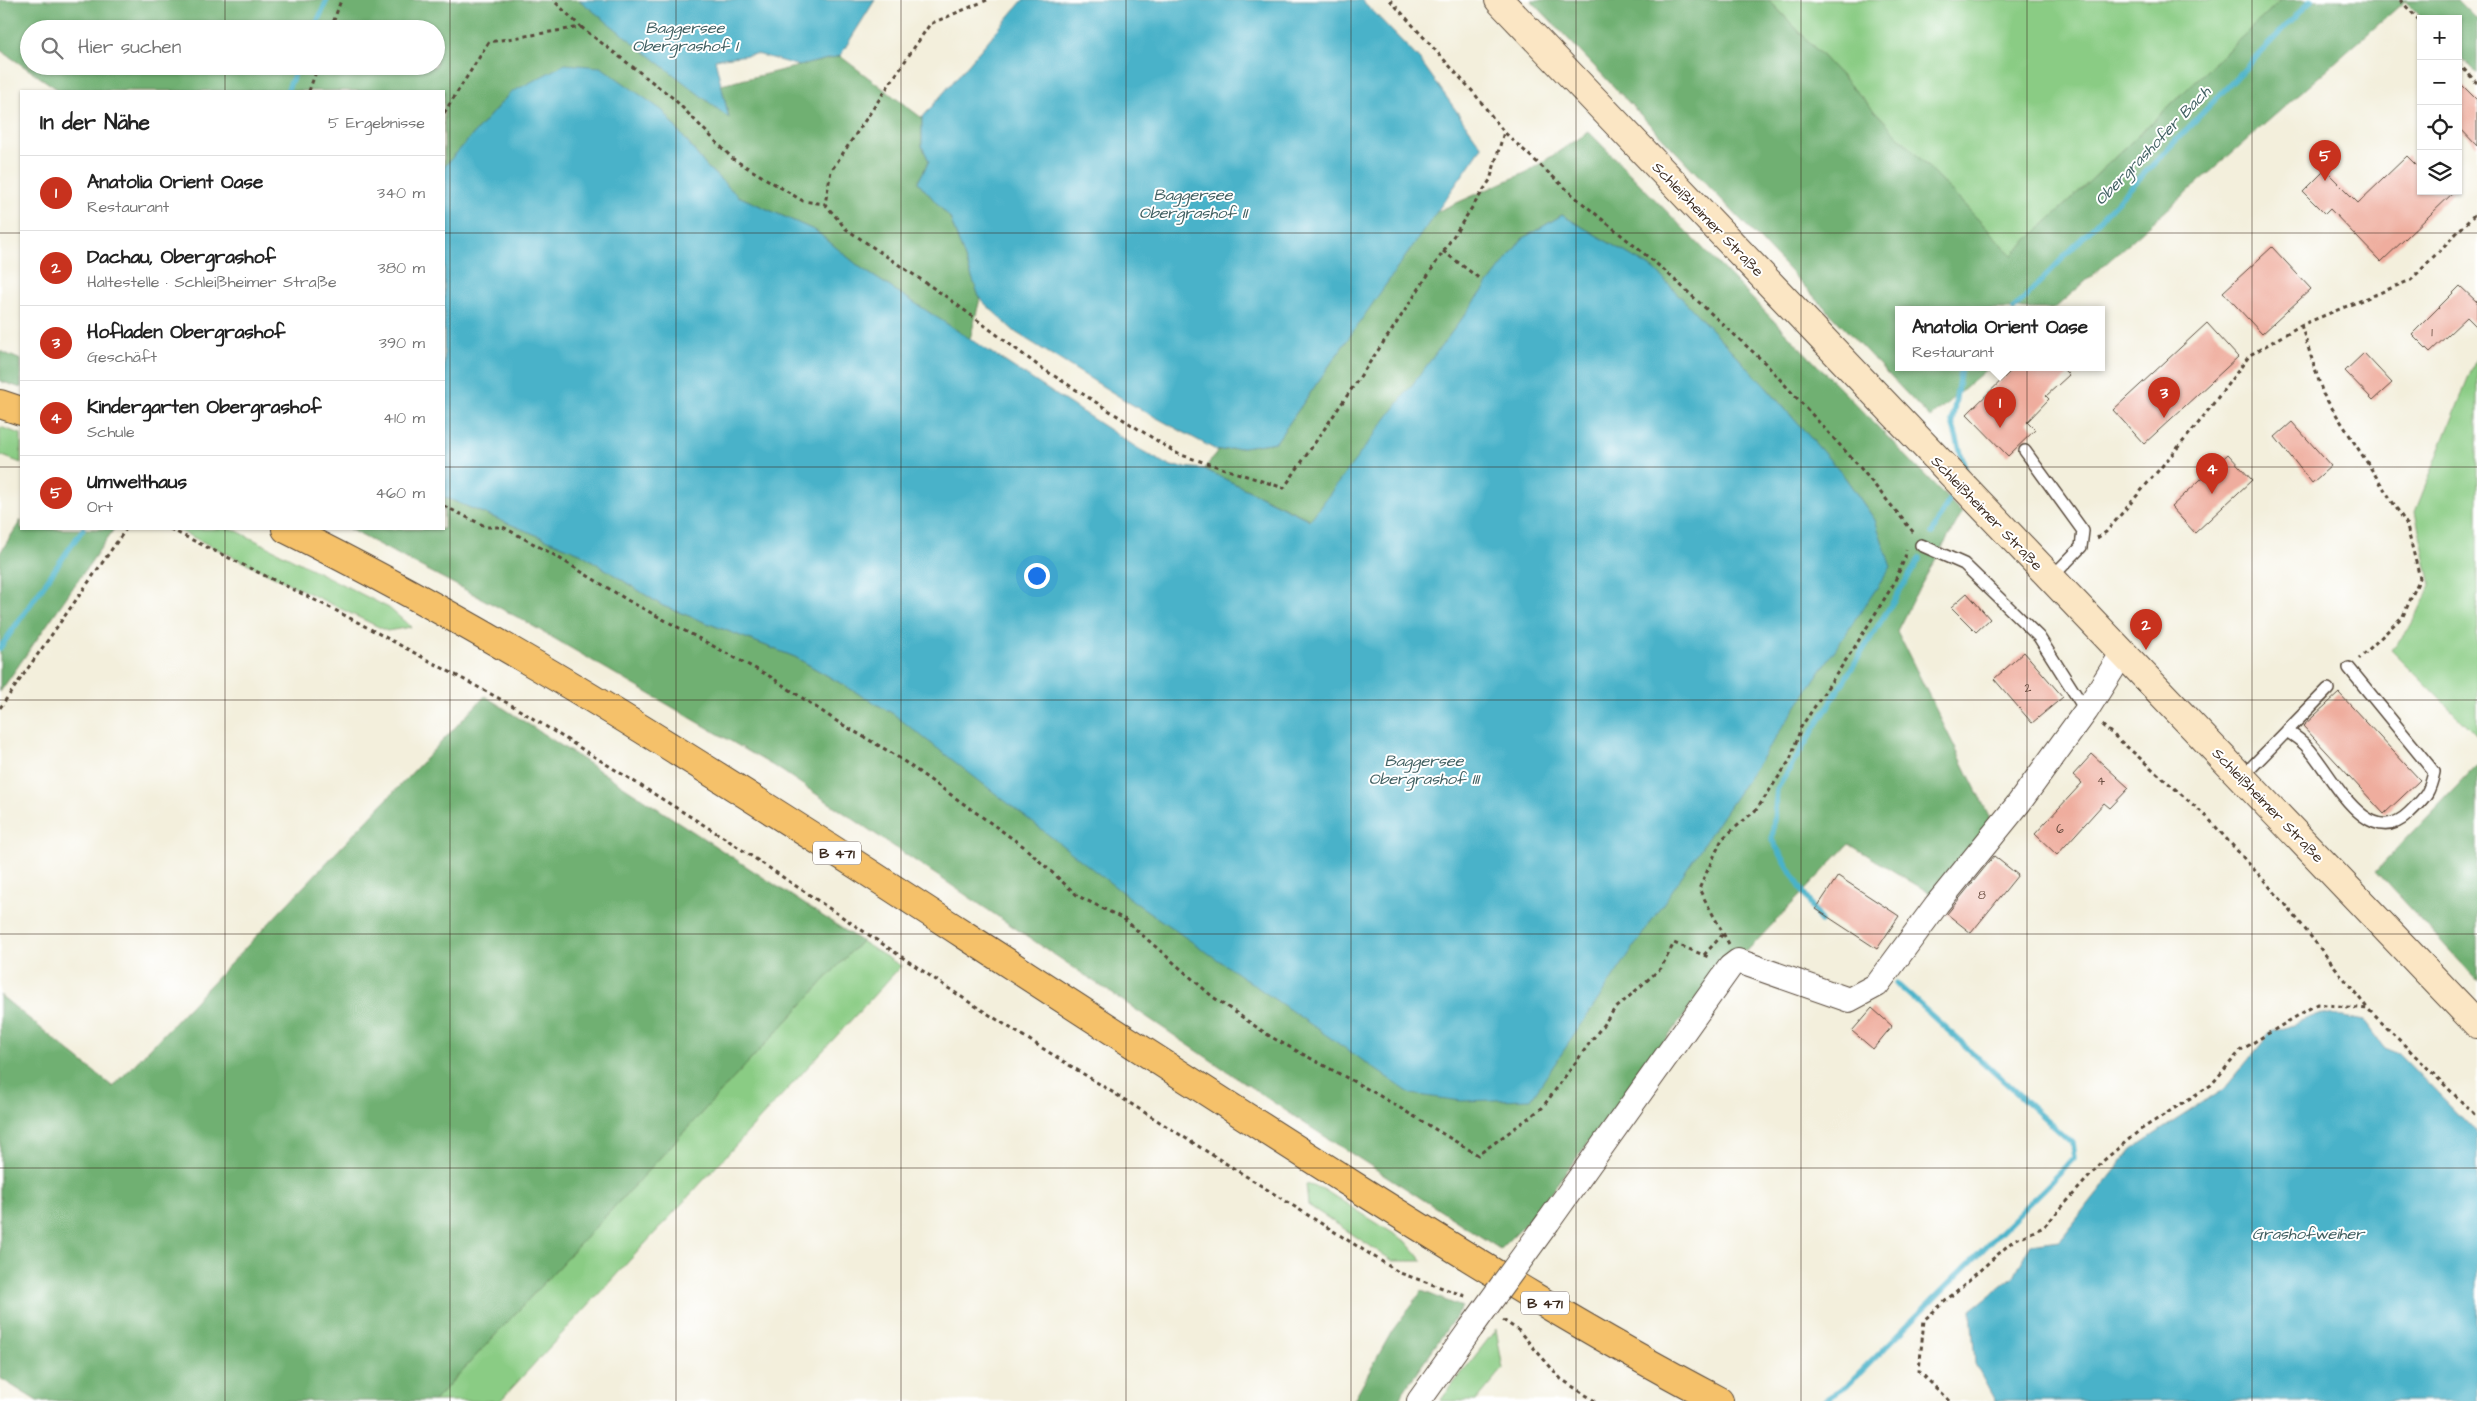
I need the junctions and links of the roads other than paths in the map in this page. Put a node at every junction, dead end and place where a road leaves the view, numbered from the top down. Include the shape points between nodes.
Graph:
1 (1499, 0) edge
2 (0, 404) edge
3 (20, 411) edge
4 (2025, 451) dead end
5 (288, 530) edge
6 (1921, 545) road end
7 (2050, 579) junction
8 (2122, 654) junction
9 (2349, 668) road end
10 (2328, 689) dead end
11 (2086, 712) junction
12 (2287, 732) junction
13 (2242, 778) junction
14 (2477, 1024) edge
15 (1418, 1401) edge
16 (1720, 1401) edge

1 - 7 main road, Schleißheimer Straße
2 - 3 highway
4 - 7 lane via 2083,531 2081,548
5 - 16 highway, B 471 via 365,568 527,659 762,804 1462,1254
6 - 11 lane via 1964,564 2039,637
7 - 8 main road, Schleißheimer Straße
8 - 11 street
8 - 13 main road, Schleißheimer Straße
9 - 12 lane via 2434,772 2429,792 2405,817 2392,824 2379,823 2359,813 2338,790 2308,747
10 - 12 lane
11 - 15 street, bridge via 1877,985 1849,1000 1734,964
12 - 13 lane
13 - 14 main road, Schleißheimer Straße

